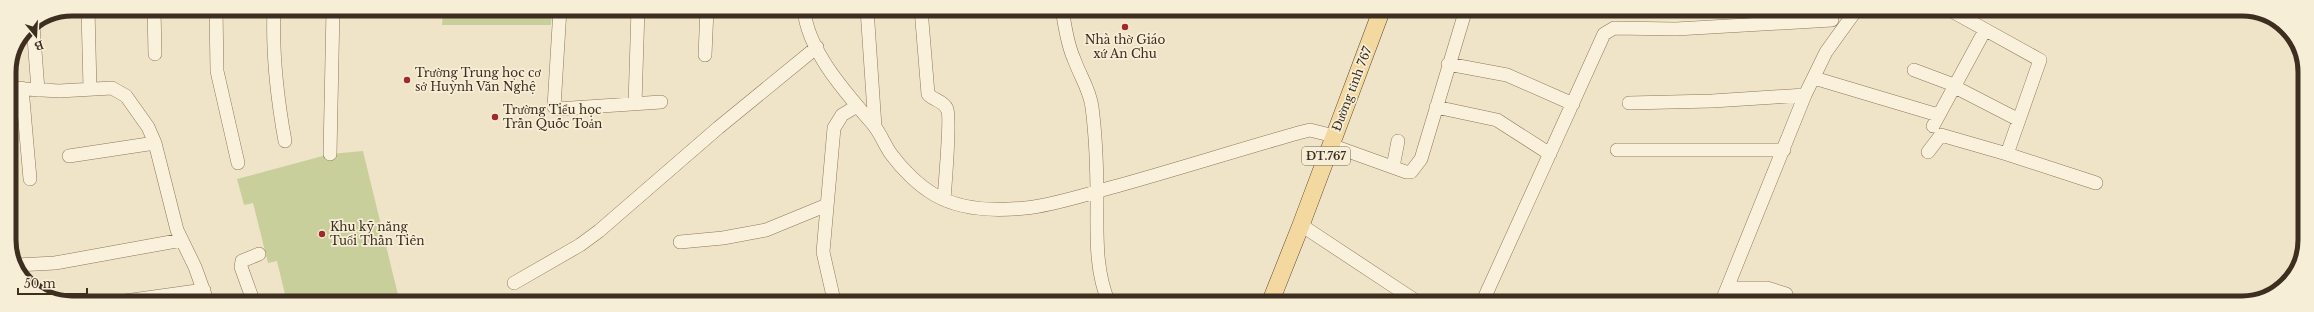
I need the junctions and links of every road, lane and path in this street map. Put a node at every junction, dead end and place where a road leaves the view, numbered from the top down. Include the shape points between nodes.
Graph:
1 (88, 16) edge
2 (154, 16) edge
3 (216, 16) edge
4 (274, 16) edge
5 (333, 16) edge
6 (560, 16) edge
7 (638, 16) edge
8 (706, 16) edge
9 (805, 16) edge
10 (867, 16) edge
11 (922, 16) edge
12 (1063, 16) edge
13 (1379, 16) edge
14 (1464, 16) edge
15 (1819, 16) edge
16 (1831, 16) edge
17 (1852, 16) edge
18 (1960, 16) edge
19 (34, 30) edge
20 (1985, 30) junction
21 (1833, 43) junction
22 (817, 47) junction
23 (155, 54) dead end
24 (705, 55) dead end
25 (1448, 64) junction
26 (1914, 70) dead end
27 (1814, 78) junction
28 (1954, 86) junction
29 (16, 88) edge
30 (90, 89) junction
31 (38, 90) junction
32 (16, 94) edge
33 (1805, 95) junction
34 (661, 102) dead end
35 (1629, 102) dead end
36 (635, 104) junction
37 (1573, 104) junction
38 (857, 106) junction
39 (1436, 106) junction
40 (2019, 120) junction
41 (875, 127) junction
42 (285, 140) dead end
43 (1332, 140) junction
44 (1398, 141) dead end
45 (155, 143) junction
46 (1616, 150) dead end
47 (1784, 150) junction
48 (1928, 152) dead end
49 (330, 154) dead end
50 (1550, 154) junction
51 (2007, 154) junction
52 (69, 156) dead end
53 (238, 163) dead end
54 (1392, 167) junction
55 (30, 179) dead end
56 (2096, 183) dead end
57 (1097, 191) junction
58 (944, 199) junction
59 (827, 205) junction
60 (1301, 225) junction
61 (182, 240) junction
62 (680, 242) dead end
63 (259, 254) dead end
64 (22, 265) edge
65 (514, 283) dead end
66 (1727, 288) junction
67 (204, 290) junction
68 (1786, 294) dead end
69 (161, 296) edge
70 (206, 296) edge
71 (252, 296) edge
72 (833, 296) edge
73 (1107, 296) edge
74 (1272, 296) edge
75 (1408, 296) edge
76 (1485, 296) edge
77 (1724, 296) edge

1 - 30 street
2 - 23 street
3 - 53 street via 217,72
4 - 42 street via 272,41
5 - 49 street
6 - 36 street via 554,107 557,109
7 - 36 street
8 - 24 street
9 - 22 street via 806,26
10 - 41 street
11 - 58 street via 928,94 932,99 942,102 950,116
12 - 57 street via 1073,58 1088,88 1092,107
13 - 43 main road, Đường tỉnh 767 / ĐT.767
14 - 25 street
15 - 37 street via 1676,28 1614,28 1604,34 1598,44
16 - 21 street
17 - 21 street
18 - 20 street
19 - 31 street
20 - 28 street
20 - 40 street via 2040,60
21 - 27 street
22 - 38 street via 838,82
22 - 65 street via 599,231 580,245
25 - 37 street via 1507,75
25 - 39 street
26 - 28 street
27 - 28 street via 1935,120
27 - 33 street
28 - 40 street
29 - 31 street
30 - 31 street
30 - 45 street via 112,88 126,96 148,127
32 - 55 street
33 - 35 street via 1712,101
33 - 47 street
34 - 36 street
37 - 50 street
38 - 41 street
38 - 59 street via 842,116 834,128
39 - 50 street via 1497,120
39 - 54 street via 1421,159 1415,168 1411,172 1406,172
40 - 51 street
41 - 58 street via 891,154 902,166 920,184
43 - 54 street
43 - 57 street via 1310,130
43 - 60 main road, Đường tỉnh 767 / ĐT.767
44 - 54 street
45 - 52 street
45 - 61 street via 172,214
46 - 47 street
47 - 66 street
48 - 51 street via 1941,135
50 - 76 street
51 - 56 street
57 - 58 street via 1026,208 996,209 962,205
57 - 73 street via 1098,258
59 - 62 street via 766,230
59 - 72 street via 822,252
60 - 74 main road, Đường tỉnh 767 / ĐT.767
60 - 75 street
61 - 64 street via 55,263
61 - 67 street
63 - 71 street via 242,261
66 - 68 street via 1767,288
66 - 77 street
67 - 69 street
67 - 70 street

